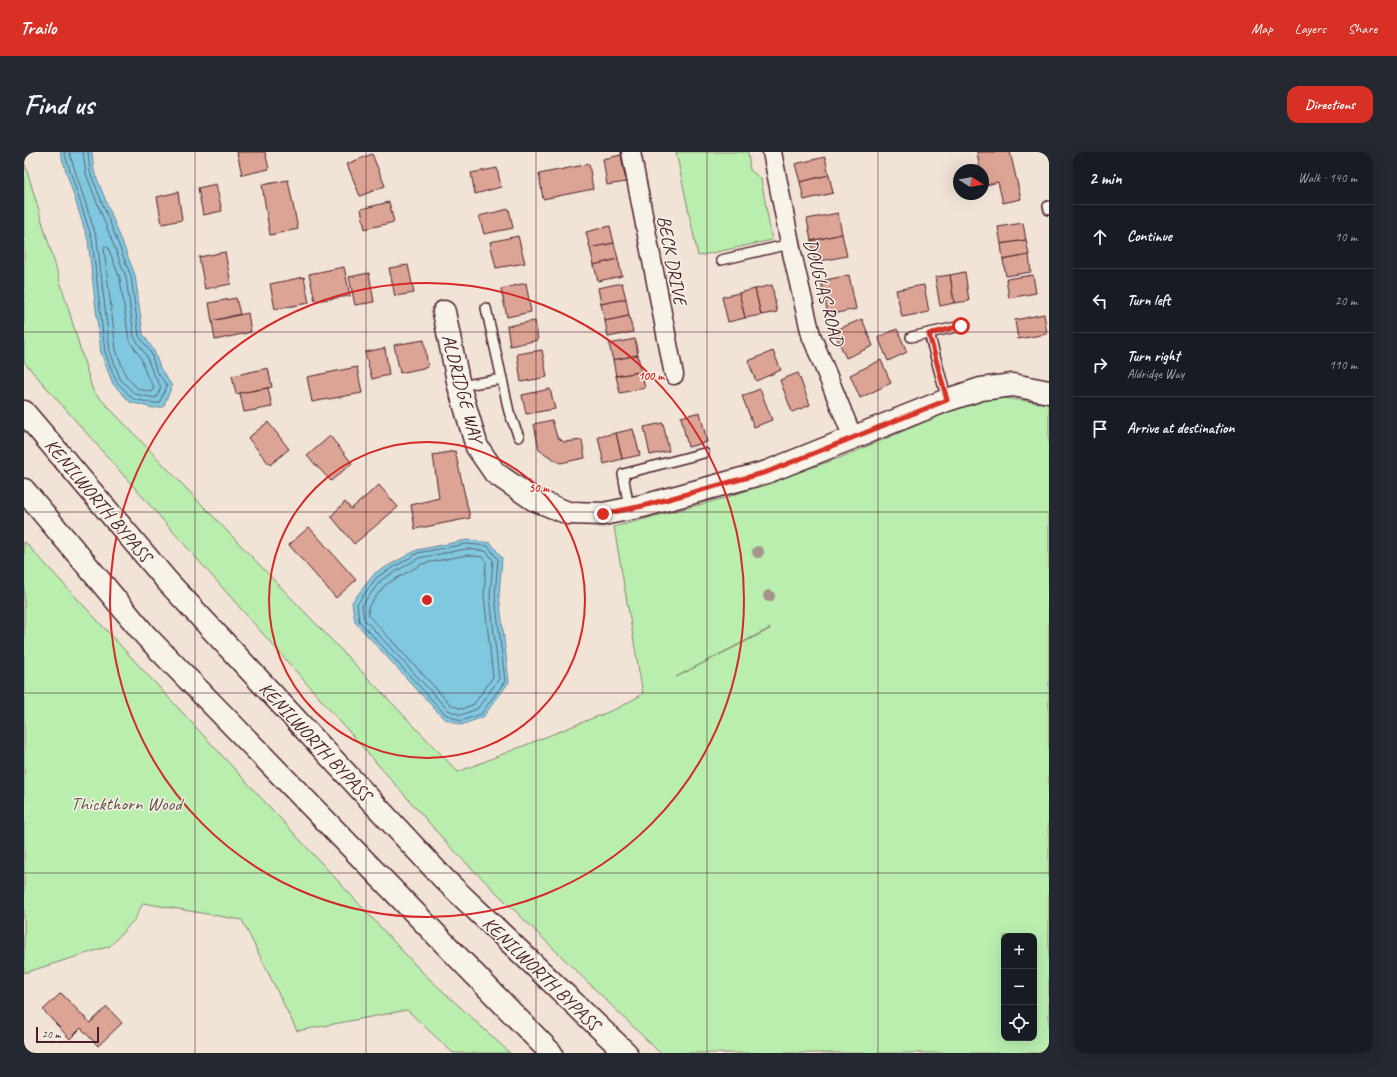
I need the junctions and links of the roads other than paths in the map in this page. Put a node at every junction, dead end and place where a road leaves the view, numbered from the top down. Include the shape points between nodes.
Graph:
1 (631, 152) edge
2 (772, 152) edge
3 (790, 244) junction
4 (721, 260) dead end
5 (486, 308) dead end
6 (444, 312) dead end
7 (961, 326) dead end
8 (929, 334) junction
9 (911, 337) dead end
10 (674, 375) dead end
11 (502, 379) junction
12 (459, 386) junction
13 (1049, 392) edge
14 (947, 400) junction
15 (24, 412) edge
16 (519, 437) dead end
17 (853, 438) junction
18 (704, 453) dead end
19 (24, 490) edge
20 (629, 508) junction
21 (551, 1053) edge
22 (626, 1053) edge

1 - 10 street, BECK DRIVE
2 - 3 street, DOUGLAS ROAD
3 - 4 lane
3 - 17 street, DOUGLAS ROAD via 811,334
5 - 11 lane
6 - 12 main road, ALDRIDGE WAY
7 - 8 lane
8 - 9 lane
8 - 14 lane
11 - 12 lane
11 - 16 lane via 509,412
12 - 20 main road, ALDRIDGE WAY via 477,447 495,472 533,499 568,513 603,514
13 - 14 main road, ALDRIDGE WAY via 1012,385 996,386
14 - 17 main road, ALDRIDGE WAY
15 - 22 main road, KENILWORTH BYPASS via 168,582 444,879
17 - 20 main road, ALDRIDGE WAY via 767,472
18 - 20 lane via 623,474
19 - 21 main road via 146,636

